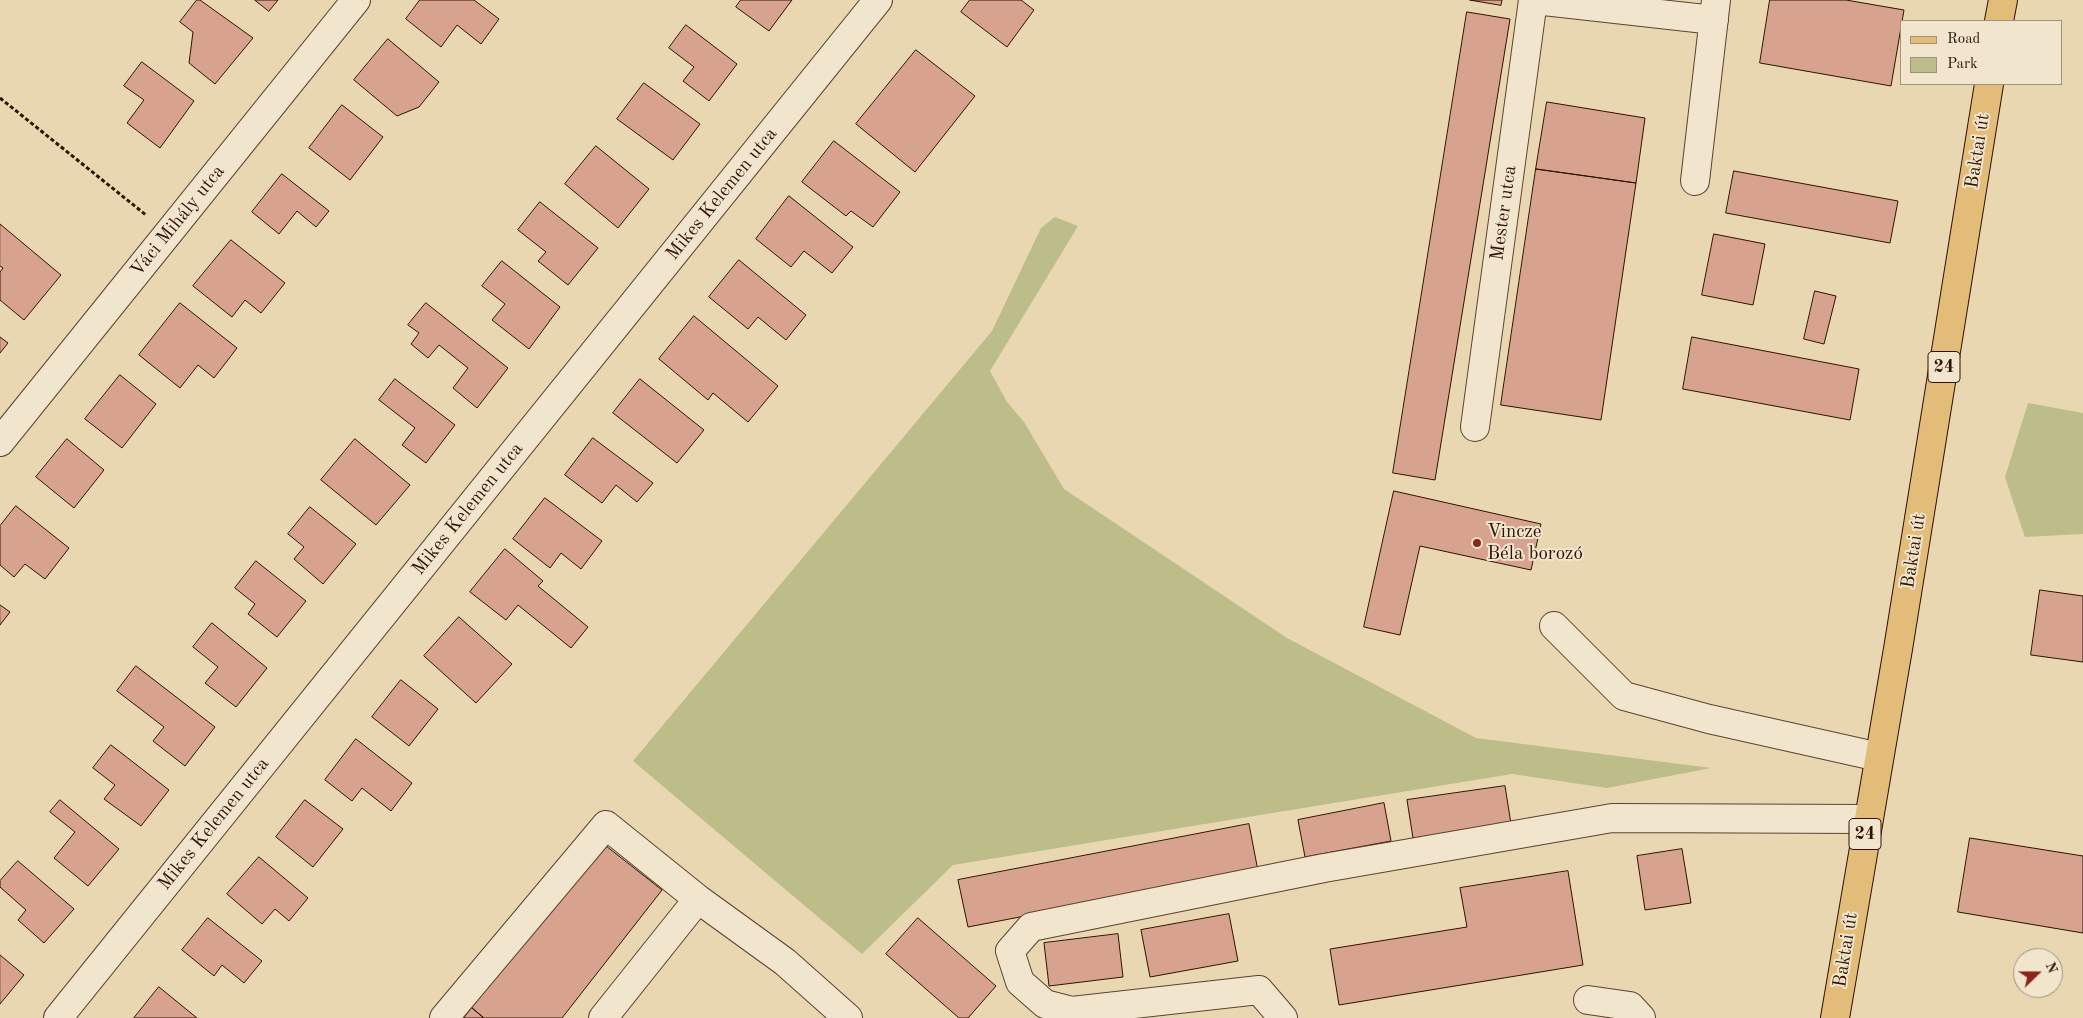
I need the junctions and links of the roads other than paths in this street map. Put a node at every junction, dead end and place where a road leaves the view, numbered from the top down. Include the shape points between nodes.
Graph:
1 (356, 0) edge
2 (878, 0) edge
3 (1534, 0) edge
4 (2003, 0) edge
5 (1715, 10) edge
6 (2000, 20) edge
7 (1989, 85) edge
8 (1695, 181) dead end
9 (1475, 426) dead end
10 (0, 442) edge
11 (1554, 626) dead end
12 (1879, 757) junction
13 (1868, 818) junction
14 (698, 899) junction
15 (1588, 1000) dead end
16 (58, 1018) edge
17 (444, 1018) edge
18 (603, 1018) edge
19 (848, 1018) edge
20 (1283, 1018) edge
21 (1641, 1018) edge
22 (1835, 1018) edge

1 - 10 street, Váci Mihály utca
2 - 16 street, Mikes Kelemen utca
3 - 5 street, Mester utca
3 - 9 street, Mester utca
4 - 6 main road
5 - 8 street, Mester utca
7 - 12 main road, Baktai út / 24
11 - 12 street via 1624,696 1709,719
12 - 13 main road, Baktai út / 24
13 - 20 street via 1612,818 1324,868 1030,927 1010,951 1020,982 1045,1004 1072,1011 1259,990
13 - 22 main road, Baktai út / 24
14 - 17 street via 606,825
14 - 18 street
14 - 19 street via 785,962
15 - 21 street via 1630,1006

